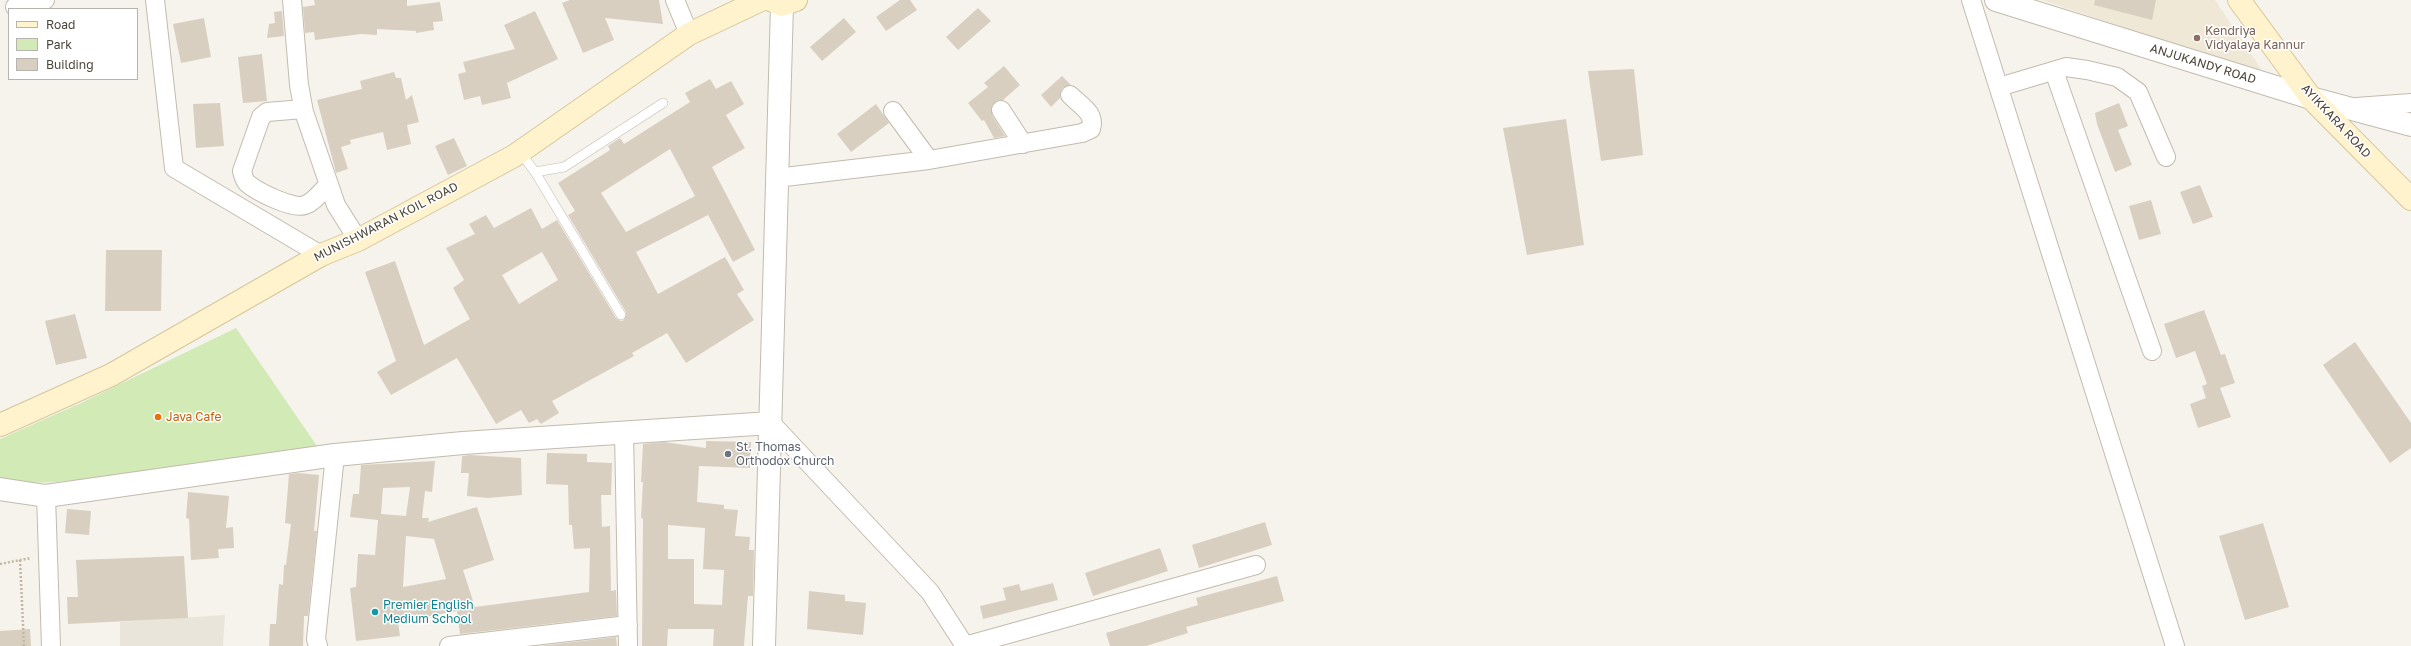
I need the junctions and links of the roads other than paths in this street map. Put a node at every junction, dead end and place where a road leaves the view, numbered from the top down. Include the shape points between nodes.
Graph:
1 (45, 0) edge
2 (155, 0) edge
3 (292, 0) edge
4 (675, 0) edge
5 (761, 0) edge
6 (1972, 0) edge
7 (1996, 0) edge
8 (2239, 0) edge
9 (783, 2) edge
10 (15, 8) dead end
11 (689, 34) junction
12 (2054, 71) junction
13 (1999, 86) junction
14 (1070, 96) dead end
15 (2311, 98) junction
16 (664, 103) dead end
17 (2411, 103) edge
18 (2347, 108) junction
19 (303, 109) junction
20 (1002, 110) dead end
21 (893, 111) dead end
22 (2411, 125) edge
23 (1022, 144) junction
24 (520, 152) junction
25 (2166, 156) dead end
26 (929, 160) junction
27 (535, 172) junction
28 (776, 178) junction
29 (328, 185) junction
30 (2411, 199) edge
31 (358, 240) junction
32 (321, 255) junction
33 (621, 315) dead end
34 (2152, 351) dead end
35 (771, 423) junction
36 (0, 425) edge
37 (624, 431) junction
38 (336, 454) junction
39 (0, 489) edge
40 (46, 496) junction
41 (1256, 565) dead end
42 (628, 626) junction
43 (51, 646) edge
44 (318, 646) edge
45 (454, 646) edge
46 (628, 646) edge
47 (764, 646) edge
48 (965, 646) edge
49 (2175, 646) edge

1 - 10 street
2 - 32 street via 174,168
3 - 19 street
4 - 11 street
5 - 11 main road, MUNISHWARAN KOIL ROAD
6 - 13 street
7 - 15 street, ANJUKANDY ROAD
8 - 15 main road, AYIKKARA ROAD
9 - 28 street
11 - 24 main road, MUNISHWARAN KOIL ROAD
12 - 13 street
12 - 25 street via 2066,67 2117,77 2138,92
12 - 34 street
13 - 49 street
14 - 23 street via 1091,115 1091,128 1082,133
15 - 18 street, ANJUKANDY ROAD
15 - 30 main road, AYIKKARA ROAD
16 - 27 lane via 564,167
17 - 18 street
18 - 22 street, ANJUKANDY ROAD
19 - 29 street
19 - 29 street via 267,112 261,117 242,171 246,182 263,193 296,206 304,206 312,201
20 - 23 street
21 - 26 street
23 - 26 street
24 - 27 lane
24 - 31 main road, MUNISHWARAN KOIL ROAD
26 - 28 street
27 - 33 lane
28 - 35 street
29 - 31 street via 336,205
31 - 32 main road, MUNISHWARAN KOIL ROAD
32 - 36 main road, MUNISHWARAN KOIL ROAD via 111,375
35 - 37 street
35 - 47 street
35 - 48 street via 930,592
37 - 38 street
37 - 42 street
38 - 40 street
38 - 44 street via 316,639
39 - 40 street
40 - 43 street
41 - 48 street
42 - 45 street
42 - 46 street

